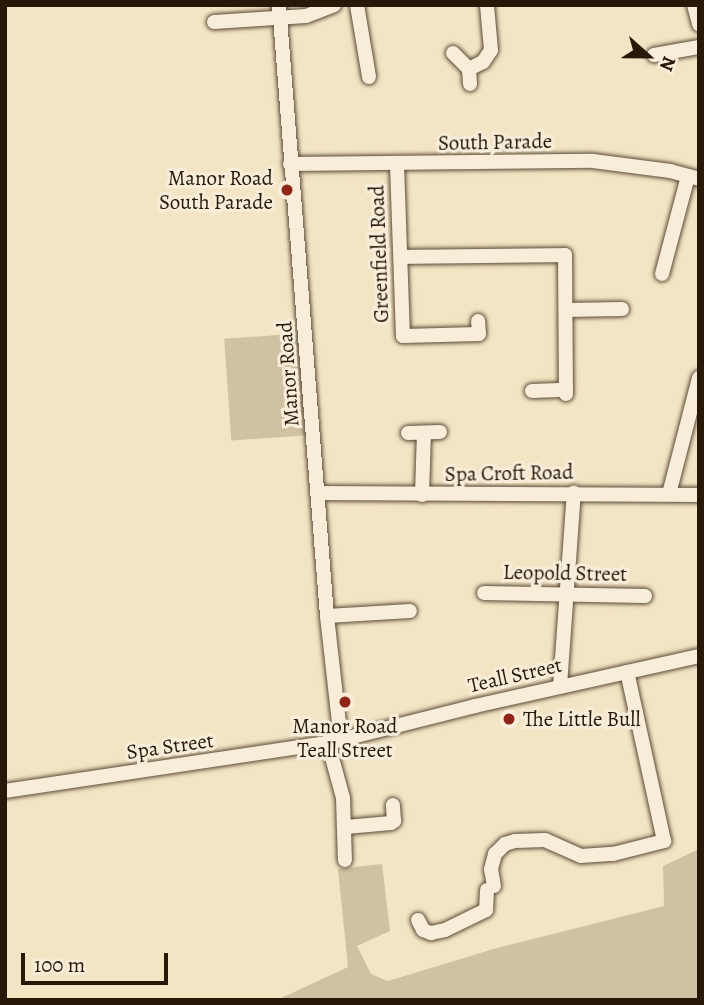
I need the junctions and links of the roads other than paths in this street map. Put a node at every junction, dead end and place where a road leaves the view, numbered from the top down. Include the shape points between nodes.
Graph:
1 (334, 5) edge
2 (357, 5) edge
3 (487, 5) edge
4 (279, 12) edge
5 (214, 22) dead end
6 (699, 47) edge
7 (453, 53) dead end
8 (654, 55) dead end
9 (370, 78) dead end
10 (290, 164) junction
11 (397, 165) junction
12 (693, 177) edge
13 (401, 257) junction
14 (662, 274) dead end
15 (622, 309) dead end
16 (566, 310) junction
17 (478, 321) dead end
18 (699, 378) edge
19 (532, 391) dead end
20 (440, 432) dead end
21 (408, 433) dead end
22 (424, 433) junction
23 (319, 493) junction
24 (574, 493) junction
25 (669, 494) junction
26 (422, 495) junction
27 (699, 495) edge
28 (484, 593) dead end
29 (567, 595) junction
30 (645, 596) dead end
31 (410, 611) dead end
32 (327, 616) junction
33 (699, 656) edge
34 (627, 672) junction
35 (560, 686) junction
36 (335, 742) junction
37 (5, 791) edge
38 (393, 805) dead end
39 (346, 827) junction
40 (345, 860) dead end
41 (418, 920) dead end

1 - 4 street via 319,13
2 - 9 street
3 - 7 street via 491,50 483,62 469,77
4 - 5 street
4 - 10 street, Manor Road
6 - 8 street
10 - 11 street, South Parade
10 - 23 street, Manor Road
11 - 12 street, South Parade via 593,161
11 - 13 street, Greenfield Road
12 - 14 street
13 - 16 street via 565,255
13 - 17 street, Greenfield Road via 403,336 479,334
15 - 16 street
16 - 19 street via 566,392
18 - 25 street
20 - 22 street
21 - 22 street
22 - 26 street
23 - 26 street, Spa Croft Road
23 - 32 street, Manor Road
24 - 25 street, Spa Croft Road
24 - 26 street, Spa Croft Road
24 - 29 street
25 - 27 street, Spa Croft Road
28 - 29 street, Leopold Street
29 - 30 street, Leopold Street
29 - 35 street
31 - 32 street
32 - 36 street, Manor Road
33 - 34 street, Teall Street
34 - 35 street, Teall Street
34 - 41 street via 647,782 664,841 624,852 581,856 545,840 505,844 495,854 486,910 431,933 423,930
35 - 36 street, Teall Street
36 - 37 street, Spa Street
36 - 39 street, Manor Road
38 - 39 street via 399,824
39 - 40 street, Manor Road

